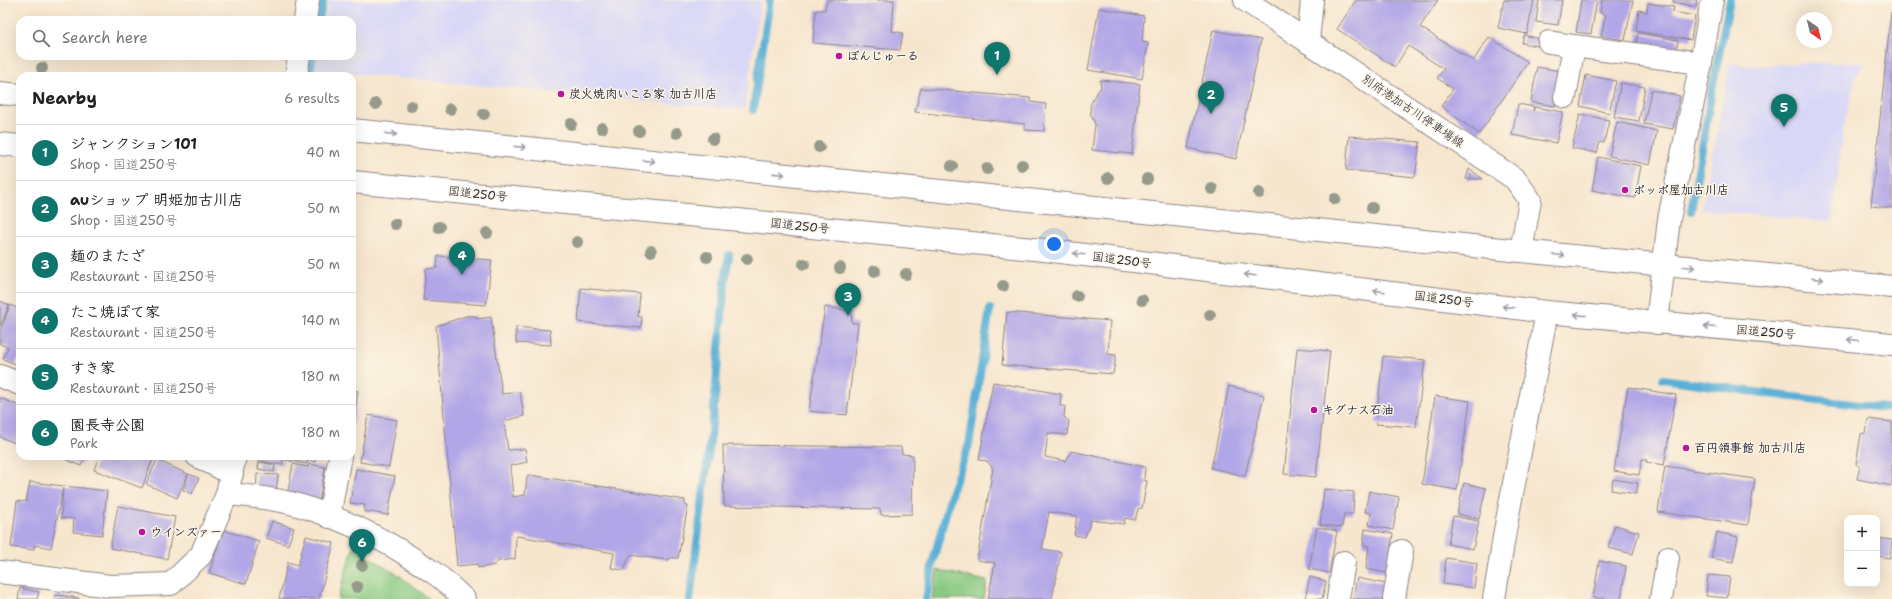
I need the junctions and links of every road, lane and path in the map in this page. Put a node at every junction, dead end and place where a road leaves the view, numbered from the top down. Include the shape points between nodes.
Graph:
1 (308, 0) edge
2 (1245, 0) edge
3 (1312, 0) edge
4 (1712, 0) edge
5 (306, 16) edge
6 (1308, 42) junction
7 (1549, 42) dead end
8 (1574, 46) junction
9 (298, 60) edge
10 (1701, 63) junction
11 (297, 72) edge
12 (0, 93) edge
13 (16, 95) edge
14 (1565, 97) dead end
15 (356, 130) edge
16 (0, 144) edge
17 (16, 146) edge
18 (356, 182) edge
19 (1520, 252) junction
20 (1663, 264) junction
21 (1892, 287) edge
22 (1547, 312) junction
23 (1657, 323) junction
24 (1892, 344) edge
25 (0, 376) edge
26 (16, 382) edge
27 (204, 460) edge
28 (339, 460) edge
29 (231, 475) edge
30 (329, 517) junction
31 (1402, 551) dead end
32 (1668, 558) dead end
33 (1344, 562) dead end
34 (0, 572) edge
35 (108, 592) edge
36 (464, 599) edge
37 (1338, 599) edge
38 (1394, 599) edge
39 (1494, 599) edge
40 (1661, 599) edge

1 - 5 main road
2 - 6 main road, 別府港加古川停車場線
3 - 6 main road
4 - 10 main road
6 - 19 main road, 別府港加古川停車場線 via 1515,179 1530,200
7 - 8 main road
8 - 10 main road
8 - 14 main road
9 - 11 main road
10 - 20 main road via 1669,219
12 - 13 main road
15 -> 19 main road
16 - 17 main road
22 -> 18 main road, 国道250号 via 1044,250
19 -> 20 main road
20 -> 21 main road
20 - 23 main road
23 -> 22 main road, 国道250号
22 - 39 main road
24 -> 23 main road, 国道250号
25 - 26 main road
27 - 29 main road
28 - 30 main road
29 - 30 main road via 254,496 304,507
29 - 35 main road via 200,555 171,584
30 - 36 main road via 386,542 435,574
31 - 38 main road
32 - 40 main road
33 - 37 main road
34 - 35 main road

